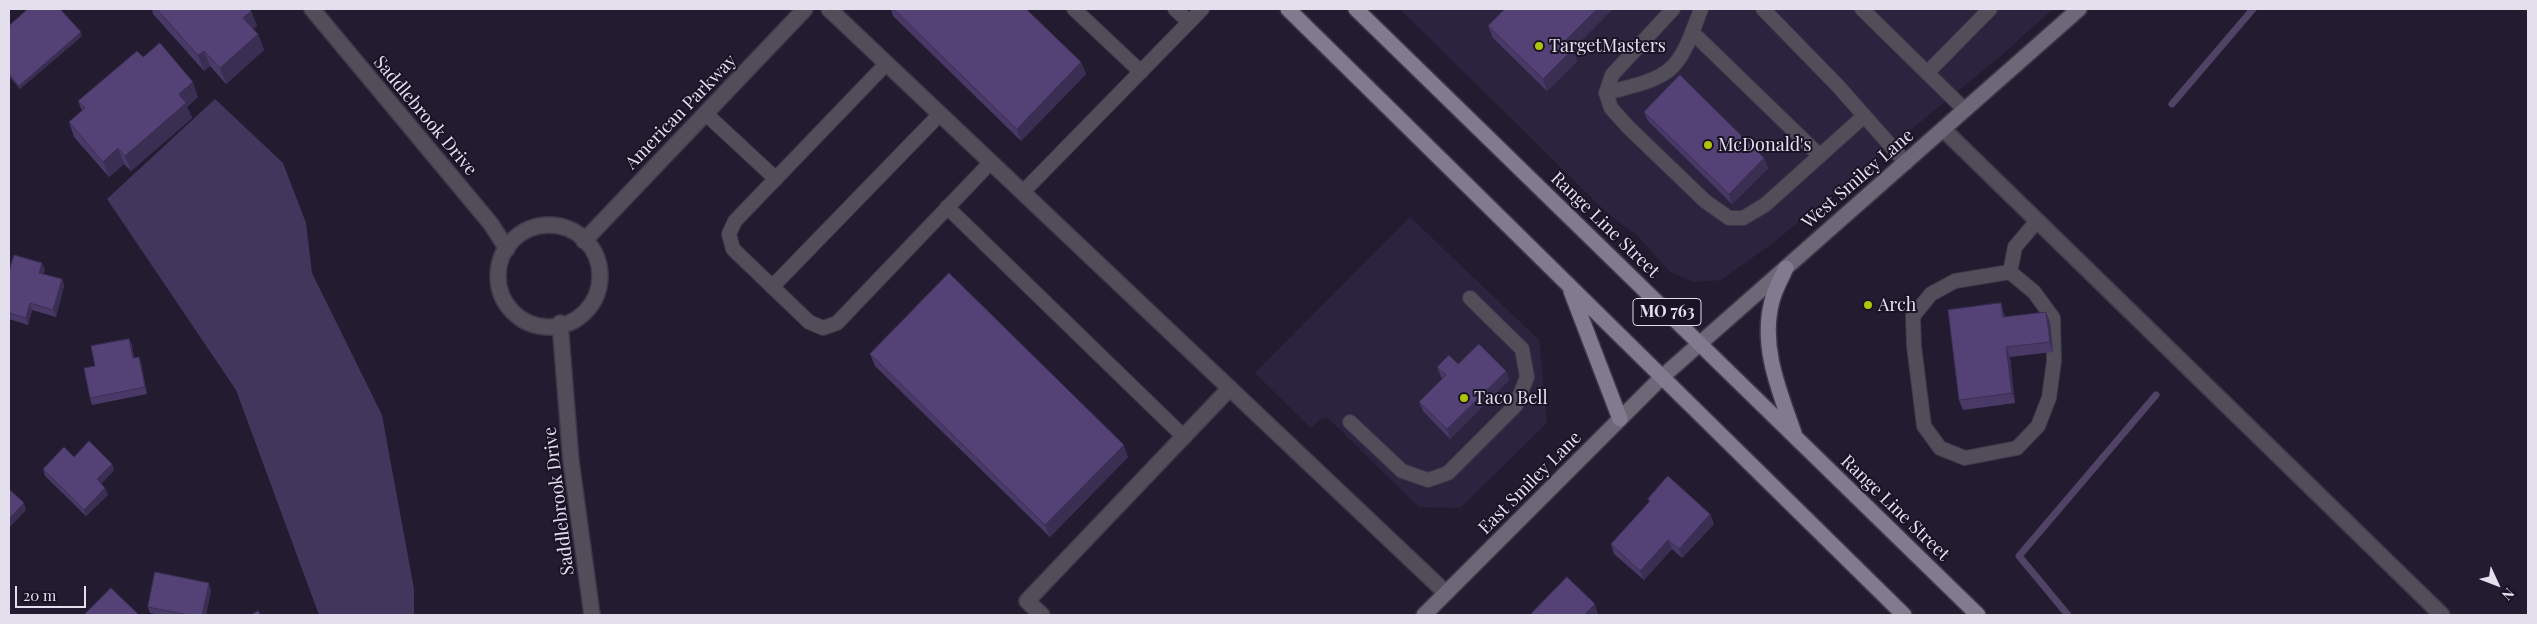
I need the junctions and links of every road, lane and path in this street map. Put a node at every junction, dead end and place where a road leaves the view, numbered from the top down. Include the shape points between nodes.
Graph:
1 (312, 9) edge
2 (805, 9) edge
3 (829, 9) edge
4 (1074, 9) edge
5 (1175, 9) edge
6 (1202, 9) edge
7 (1288, 9) edge
8 (1356, 9) edge
9 (1673, 9) edge
10 (1700, 9) edge
11 (1763, 9) edge
12 (1990, 9) edge
13 (2072, 11) edge
14 (1870, 12) edge
15 (1189, 22) junction
16 (1692, 32) junction
17 (887, 63) junction
18 (1140, 72) junction
19 (1927, 73) junction
20 (1606, 93) junction
21 (1965, 110) junction
22 (705, 113) junction
23 (940, 114) junction
24 (1864, 116) junction
25 (1943, 130) junction
26 (1820, 156) junction
27 (991, 162) junction
28 (1906, 163) junction
29 (776, 179) junction
30 (1023, 192) junction
31 (948, 207) junction
32 (2037, 221) junction
33 (584, 241) junction
34 (507, 249) junction
35 (1786, 268) junction
36 (2010, 272) junction
37 (1569, 285) junction
38 (772, 287) junction
39 (1470, 298) dead end
40 (560, 323) junction
41 (1700, 344) junction
42 (1662, 377) junction
43 (1230, 388) junction
44 (1620, 419) junction
45 (1350, 422) dead end
46 (1184, 437) junction
47 (1795, 437) junction
48 (1446, 593) junction
49 (592, 615) edge
50 (1042, 615) edge
51 (1424, 615) edge
52 (1904, 615) edge
53 (1978, 615) edge
54 (2442, 615) edge

1 - 34 street, Saddlebrook Drive via 491,224
2 - 22 street, American Parkway
3 - 17 street
4 - 18 lane
5 - 15 lane
6 - 15 lane
7 - 37 main road, MO 763
8 - 41 main road, Range Line Street / MO 763
9 - 20 lane via 1612,75
10 - 16 lane
11 - 24 lane
12 - 19 lane
13 - 21 street, West Smiley Lane
14 - 19 lane
15 - 18 lane
16 - 20 lane via 1687,47 1672,69 1652,81
16 - 26 lane
17 - 23 street
17 - 29 lane
18 - 30 lane
19 - 21 lane
20 - 26 lane via 1611,108 1628,127 1705,201 1729,218 1743,218 1765,205
21 - 25 street, West Smiley Lane
22 - 29 lane
22 - 33 street, American Parkway
23 - 27 street
23 - 38 lane
24 - 26 lane
24 - 28 lane
25 - 28 street, West Smiley Lane
25 - 32 street
27 - 30 street
27 - 31 lane
28 - 35 street, West Smiley Lane
29 - 38 lane via 735,222 729,234 733,249
30 - 43 street
31 - 38 lane via 837,322 823,328 808,322
31 - 46 lane
32 - 36 lane via 2015,247
32 - 54 street
33 - 34 street via 571,229 556,224 538,225 517,234
33 - 40 street via 595,252 600,269 599,288 592,304 577,319
34 - 40 street via 498,265 498,288 505,304 517,317 542,327
35 - 41 street, West Smiley Lane
35 - 47 main road via 1772,300 1767,330 1772,370
36 - 36 lane via 1954,281 1931,294 1913,316 1924,426 1940,448 1965,458 2017,448 2038,426 2049,398 2054,361 2053,318 2034,292
37 - 42 main road, MO 763
37 - 44 main road
39 - 45 lane via 1522,349 1527,377 1516,405 1448,473 1428,480 1402,471
40 - 49 street, Saddlebrook Drive via 571,461
41 - 42 street, West Smiley Lane
41 - 47 main road, Range Line Street / MO 763
42 - 44 street, East Smiley Lane
42 - 52 main road, MO 763
43 - 46 street
43 - 48 street
44 - 48 street, East Smiley Lane
46 - 50 street via 1027,601
47 - 53 main road, Range Line Street / MO 763
48 - 51 street, East Smiley Lane

